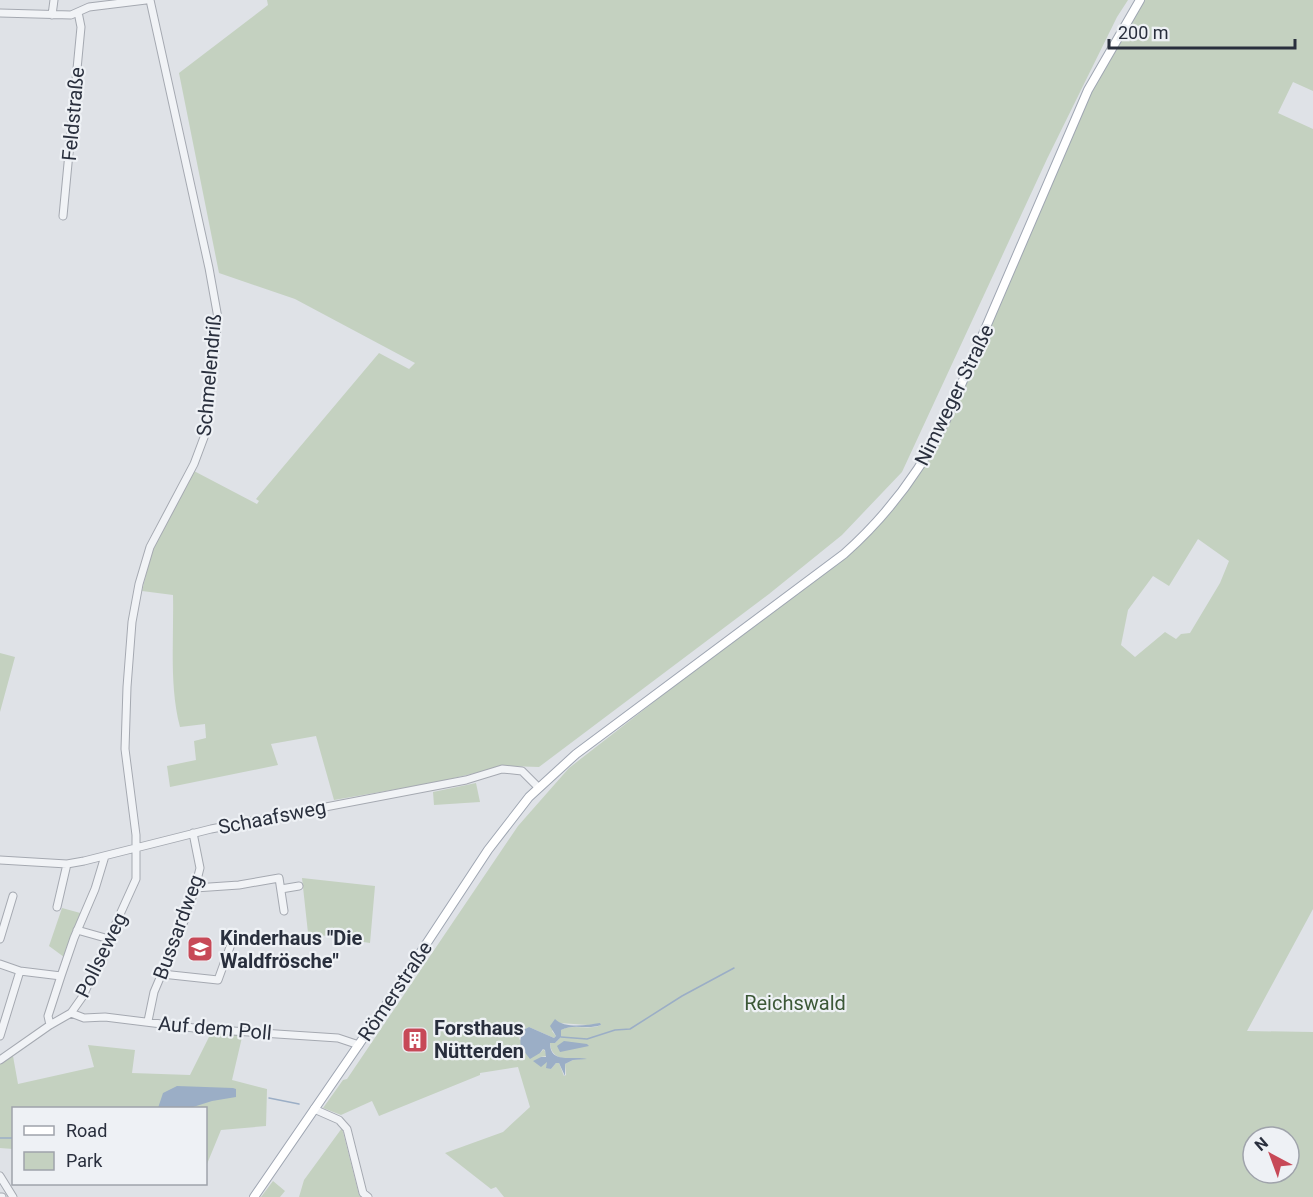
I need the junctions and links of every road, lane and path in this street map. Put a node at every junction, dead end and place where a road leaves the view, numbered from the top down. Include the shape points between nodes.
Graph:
1 (54, 0) edge
2 (148, 0) edge
3 (1140, 0) edge
4 (78, 12) junction
5 (0, 13) edge
6 (52, 15) junction
7 (63, 216) dead end
8 (538, 787) junction
9 (193, 833) junction
10 (136, 849) junction
11 (105, 856) junction
12 (0, 860) edge
13 (67, 864) junction
14 (299, 886) dead end
15 (195, 888) junction
16 (281, 889) junction
17 (13, 896) dead end
18 (57, 907) dead end
19 (284, 911) dead end
20 (77, 930) junction
21 (0, 939) edge
22 (109, 939) junction
23 (230, 947) dead end
24 (0, 964) edge
25 (20, 971) junction
26 (162, 974) junction
27 (61, 976) junction
28 (71, 1013) junction
29 (148, 1021) junction
30 (50, 1025) junction
31 (0, 1036) edge
32 (359, 1045) junction
33 (0, 1060) edge
34 (314, 1109) junction
35 (0, 1176) edge
36 (13, 1197) edge
37 (254, 1197) edge
38 (368, 1197) edge

1 - 6 street
2 - 4 street via 89,6
2 - 10 street, Schmelendriß via 218,318 206,432 194,465 150,547 132,622 125,749
3 - 8 main road, Nimweger Straße via 1088,90 942,428 900,496 844,554 576,754
4 - 6 street
4 - 7 street, Feldstraße via 81,27
5 - 6 street
8 - 9 street, Schaafsweg via 522,771 502,770
8 - 32 main road, Römerstraße via 493,843
9 - 10 street, Schaafsweg
9 - 15 street, Bussardweg via 200,868
10 - 11 street, Schaafsweg
10 - 22 street, Pollseweg via 136,879
11 - 13 street, Schaafsweg
11 - 20 street
12 - 13 street, Schaafsweg
13 - 18 street
14 - 16 street
15 - 16 street via 279,878
15 - 26 street, Bussardweg
16 - 19 street
17 - 21 street
20 - 22 street
20 - 27 street
22 - 28 street, Pollseweg
23 - 26 street via 218,980
24 - 25 street
25 - 27 street
25 - 31 street
26 - 29 street, Bussardweg
27 - 30 street via 48,1016
28 - 29 street, Auf dem Poll via 84,1018
28 - 30 street, Pollseweg
29 - 32 street, Auf dem Poll via 202,1029 338,1038
30 - 33 street, Pollseweg
32 - 34 main road, Römerstraße
34 - 37 main road, Römerstraße
34 - 38 street via 339,1120 346,1129 363,1193
35 - 36 street

